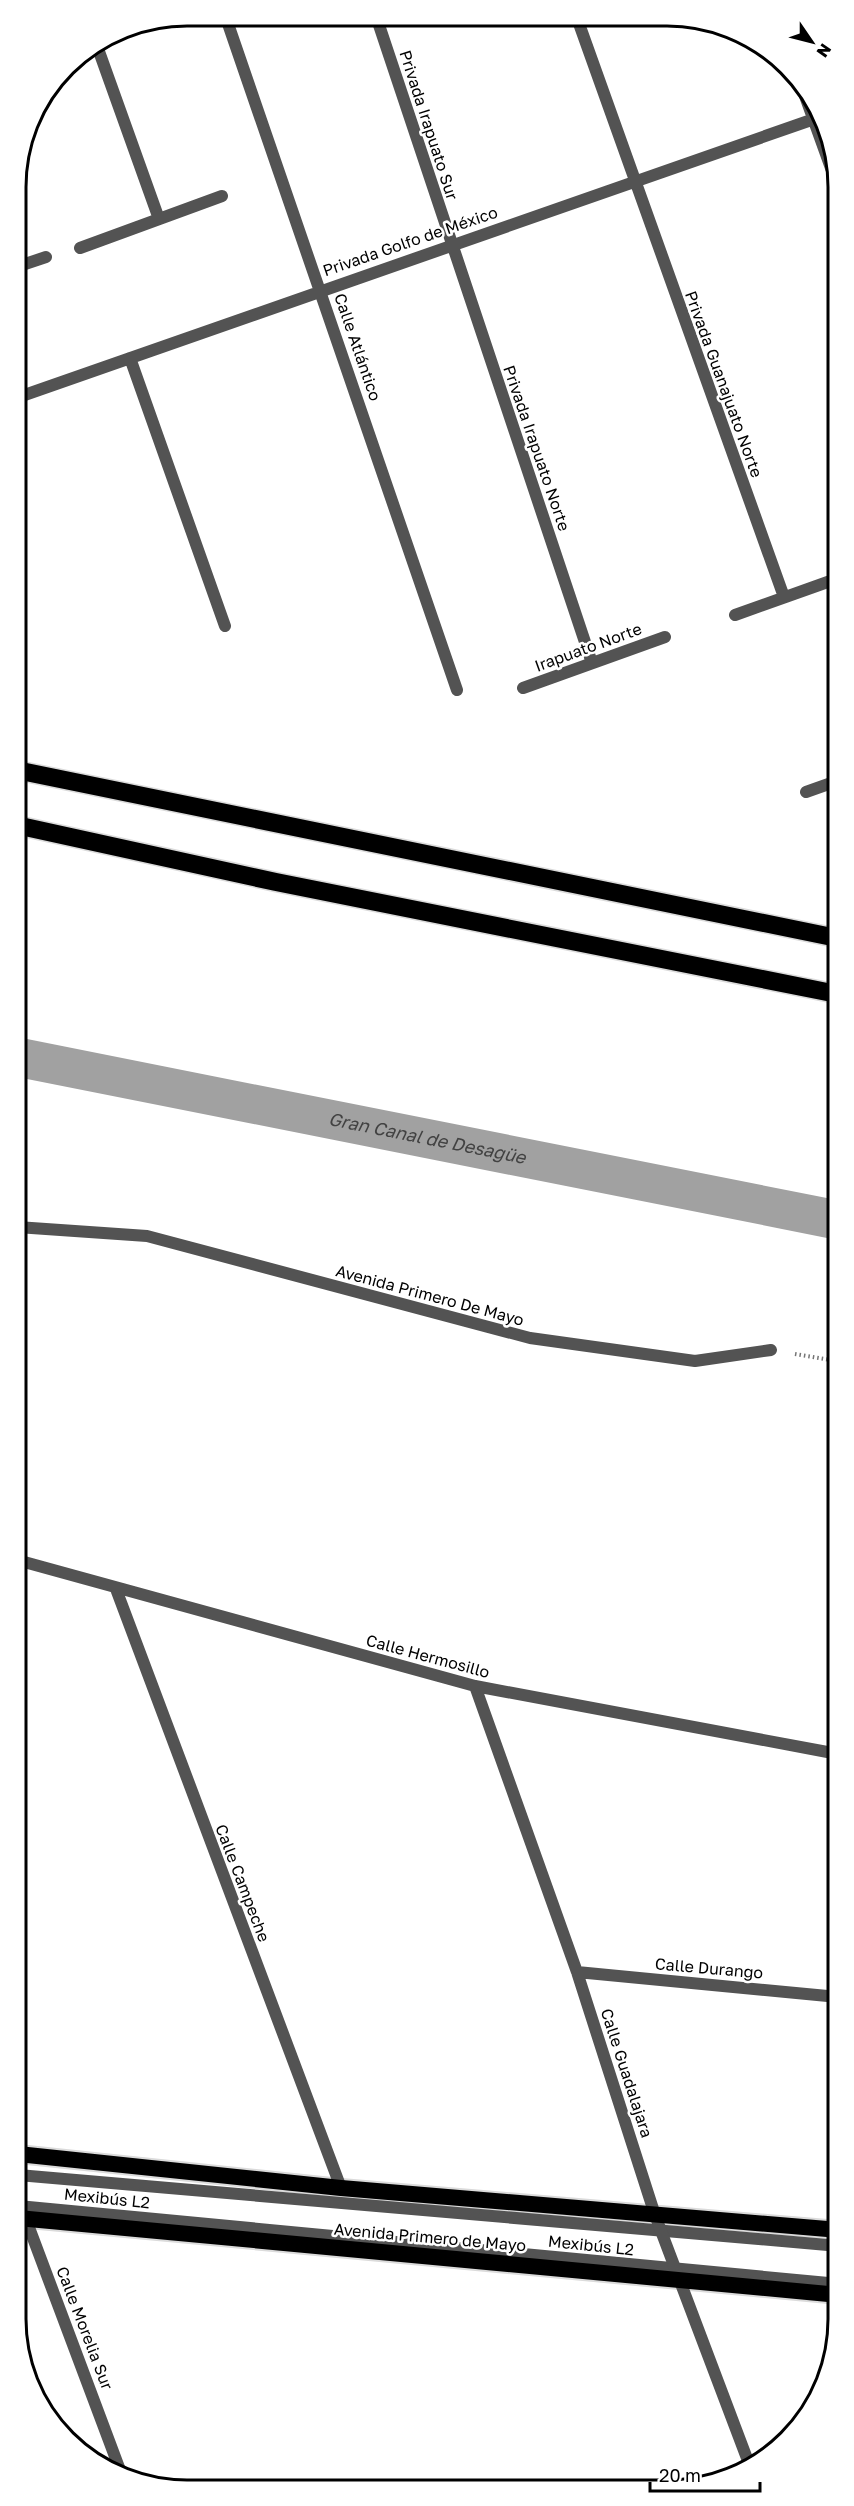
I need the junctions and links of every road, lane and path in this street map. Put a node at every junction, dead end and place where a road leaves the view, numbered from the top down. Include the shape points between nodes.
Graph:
1 (229, 26) edge
2 (379, 26) edge
3 (580, 26) edge
4 (99, 52) edge
5 (813, 119) edge
6 (634, 181) junction
7 (222, 196) dead end
8 (159, 219) junction
9 (450, 244) junction
10 (80, 248) dead end
11 (46, 256) dead end
12 (26, 263) edge
13 (321, 290) junction
14 (130, 358) junction
15 (26, 395) edge
16 (828, 582) edge
17 (784, 597) junction
18 (735, 615) dead end
19 (225, 626) dead end
20 (665, 637) dead end
21 (592, 663) junction
22 (523, 688) dead end
23 (457, 690) dead end
24 (26, 772) edge
25 (828, 784) edge
26 (806, 792) dead end
27 (26, 827) edge
28 (828, 936) edge
29 (828, 992) edge
30 (26, 1228) edge
31 (771, 1350) joint
32 (828, 1360) edge
33 (25, 1562) edge
34 (116, 1589) junction
35 (475, 1686) junction
36 (828, 1752) edge
37 (577, 1972) junction
38 (828, 1996) edge
39 (25, 2155) edge
40 (25, 2176) edge
41 (340, 2188) junction
42 (25, 2209) edge
43 (25, 2222) edge
44 (658, 2223) junction
45 (828, 2230) edge
46 (828, 2245) edge
47 (677, 2274) junction
48 (828, 2283) edge
49 (828, 2294) edge
50 (747, 2459) edge
51 (118, 2465) edge

1 - 13 street, Calle Atlántico
2 - 9 street, Privada Irapuato Sur
3 - 6 street, Privada Guanajuato Norte
4 - 8 street
5 - 6 street, Privada Golfo de México
6 - 9 street, Privada Golfo de México
6 - 17 street, Privada Guanajuato Norte
7 - 8 street
8 - 10 street
9 - 13 street, Privada Golfo de México
9 - 21 street, Privada Irapuato Norte
11 - 12 street
13 - 14 street, Privada Golfo de México
13 - 23 street, Calle Atlántico
14 - 15 street, Privada Golfo de México
14 - 19 street
16 - 17 street
17 - 18 street
20 - 21 street, Irapuato Norte
21 - 22 street, Irapuato Norte
24 - 28 highway
25 - 26 street
27 - 29 highway via 276,882
30 - 31 street, Avenida Primero De Mayo via 147,1236 530,1338 695,1361
31 - 32 path
33 - 34 street, Calle Hermosillo
34 - 35 street, Calle Hermosillo
34 - 41 street, Calle Campeche
35 - 36 street, Calle Hermosillo
35 - 37 street, Calle Guadalajara
37 - 38 street, Calle Durango
37 - 44 street, Calle Guadalajara
39 - 41 highway
40 - 44 street, Mexibús L2
41 - 44 highway
42 - 47 highway, Avenida Primero de Mayo
43 - 51 street, Calle Morelia Sur
44 - 45 highway
44 - 46 street, Mexibús L2
44 - 47 street, Calle Guadalajara
47 - 48 street
47 - 49 highway, Avenida Primero de Mayo
47 - 50 street, Calle Guadalajara

